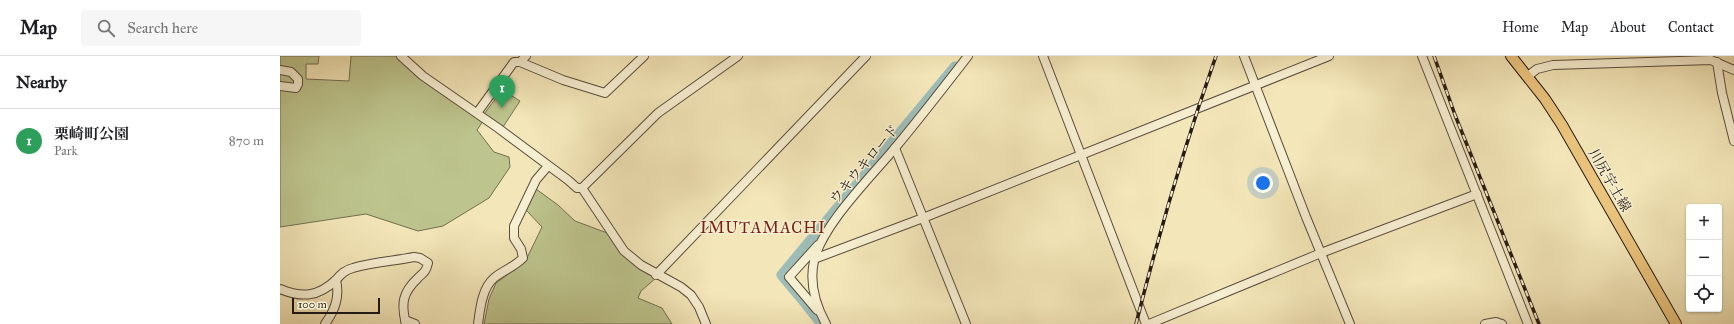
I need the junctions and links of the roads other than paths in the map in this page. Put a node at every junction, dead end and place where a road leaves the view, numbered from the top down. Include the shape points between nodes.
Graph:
1 (401, 56) edge
2 (644, 56) edge
3 (738, 56) edge
4 (866, 56) edge
5 (968, 56) edge
6 (1043, 56) edge
7 (1244, 56) edge
8 (1329, 56) edge
9 (1422, 56) edge
10 (1512, 56) edge
11 (1659, 58) edge
12 (523, 59) edge
13 (1718, 62) junction
14 (280, 70) edge
15 (1734, 70) edge
16 (1528, 76) junction
17 (1256, 85) junction
18 (280, 86) edge
19 (477, 113) junction
20 (1734, 141) edge
21 (895, 148) junction
22 (1080, 155) junction
23 (548, 166) junction
24 (582, 188) junction
25 (1477, 194) junction
26 (923, 218) junction
27 (823, 238) junction
28 (1321, 253) junction
29 (814, 259) junction
30 (656, 275) junction
31 (336, 280) junction
32 (280, 289) edge
33 (820, 314) junction
34 (406, 322) edge
35 (326, 324) edge
36 (415, 324) edge
37 (478, 324) edge
38 (706, 324) edge
39 (826, 324) edge
40 (966, 324) edge
41 (1148, 324) edge
42 (1350, 324) edge
43 (1485, 324) edge
44 (1502, 324) edge
45 (1528, 324) edge
46 (1676, 324) edge

1 - 19 street via 423,76
2 - 12 street via 605,93 563,80
3 - 24 street via 658,113
4 - 30 street
5 - 21 street, ウキウキロード
6 - 22 street
7 - 17 street
8 - 17 street
9 - 25 street
10 - 16 main road, 川尻宇土線
11 - 13 street
11 - 16 street via 1553,65 1537,69
12 - 19 street via 514,62
13 - 15 street
13 - 20 street via 1722,93
14 - 18 street via 291,72 298,79 298,84 296,88
16 - 46 main road, 川尻宇土線 via 1581,156
17 - 22 street
17 - 28 street
19 - 23 street
21 - 26 street
21 - 27 street, ウキウキロード via 838,215
22 - 26 street
22 - 41 street
23 - 24 street via 577,188
23 - 37 street via 536,180 514,226 514,238 523,254 522,258 486,287
24 - 30 street via 624,251
25 - 28 street
25 - 45 street
26 - 29 street
26 - 40 street
27 - 29 street, ウキウキロード
27 - 33 street via 789,277
28 - 41 street
28 - 42 street
29 - 33 street, ウキウキロード via 811,284
30 - 38 street via 682,287 691,295
31 - 32 street via 320,292 302,296
31 - 34 street via 340,274 352,268 420,258 428,263 426,272 408,288 403,300 402,310
31 - 35 street via 337,301 333,314
33 - 39 street, ウキウキロード
34 - 36 street
43 - 44 street

